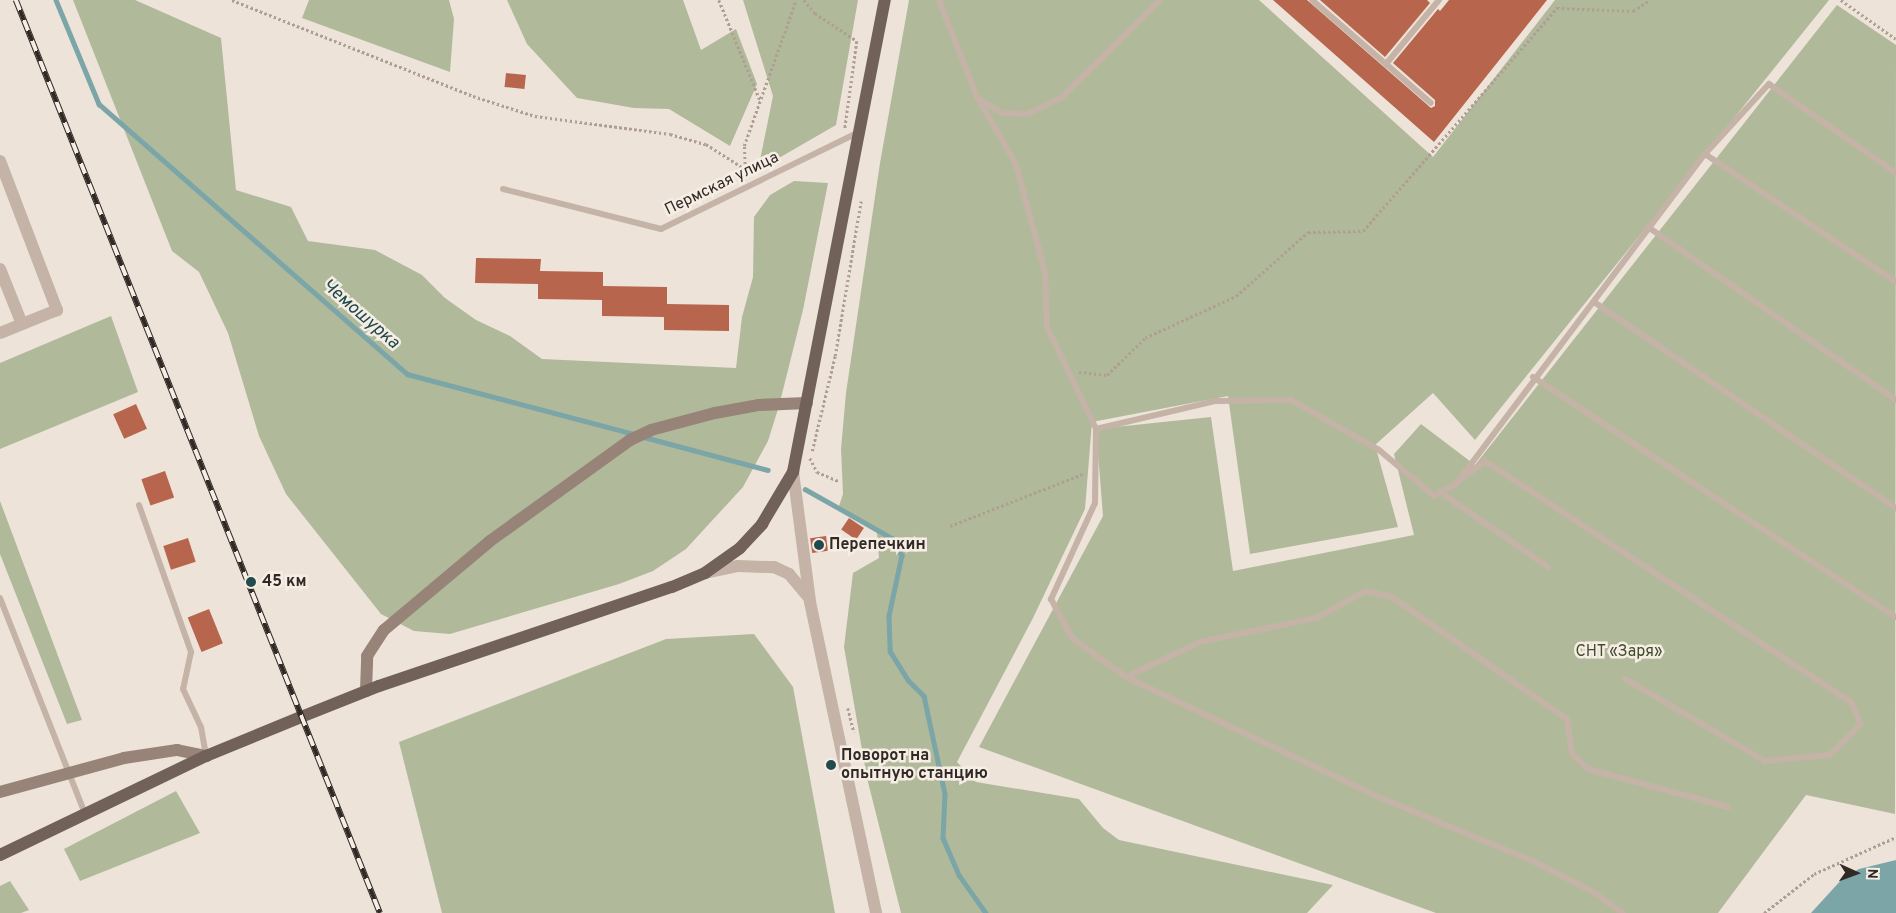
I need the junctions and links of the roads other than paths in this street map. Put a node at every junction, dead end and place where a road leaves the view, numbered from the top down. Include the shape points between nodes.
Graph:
1 (885, 0) edge
2 (939, 0) edge
3 (1160, 0) edge
4 (1312, 0) edge
5 (1439, 0) edge
6 (1386, 64) junction
7 (977, 97) junction
8 (1431, 103) dead end
9 (860, 131) junction
10 (1705, 154) junction
11 (0, 161) edge
12 (1896, 173) edge
13 (503, 189) dead end
14 (1648, 227) junction
15 (0, 269) edge
16 (1896, 282) edge
17 (1594, 302) junction
18 (22, 324) junction
19 (0, 333) edge
20 (1534, 377) junction
21 (1896, 400) edge
22 (807, 403) junction
23 (1096, 429) junction
24 (792, 472) junction
25 (1456, 484) junction
26 (1440, 492) junction
27 (139, 505) dead end
28 (1896, 508) edge
29 (1548, 567) dead end
30 (704, 573) junction
31 (0, 598) edge
32 (810, 602) junction
33 (1896, 617) edge
34 (1126, 677) junction
35 (1625, 679) dead end
36 (366, 691) junction
37 (206, 756) junction
38 (70, 774) junction
39 (0, 792) edge
40 (1728, 807) dead end
41 (85, 814) junction
42 (0, 855) edge
43 (876, 913) edge
44 (1624, 913) edge

1 - 9 main road
2 - 7 lane
3 - 7 lane via 1061,98 1028,114 1002,113
4 - 6 lane
5 - 6 lane
6 - 8 lane
7 - 23 lane via 1016,164 1045,273 1047,327
9 - 13 lane, Пермская улица via 661,229
9 - 22 main road
10 - 12 lane via 1769,84
10 - 14 lane
10 - 16 lane
11 - 18 street via 57,310
14 - 17 lane
14 - 21 lane
15 - 18 street
17 - 20 lane
17 - 28 lane
18 - 19 street
20 - 25 lane
20 - 33 lane
22 - 24 main road
22 - 36 main road via 759,405 651,430 630,440 490,541 384,630 367,656
23 - 26 lane via 1215,401 1291,400 1379,450 1434,496
23 - 34 lane via 1095,503 1051,599 1072,638
24 - 30 main road via 762,524 740,548
24 - 32 street
25 - 26 lane
25 - 35 lane via 1485,461 1851,702 1861,724 1830,755 1765,761
26 - 29 lane
27 - 37 lane via 191,652 183,689 201,727
30 - 32 street via 738,566 774,567 789,574
30 - 36 main road
31 - 38 lane
32 - 43 street
34 - 40 lane via 1200,642 1316,618 1366,591 1392,596 1567,719 1572,754 1588,769
34 - 44 lane via 1381,798 1535,862 1595,893
36 - 37 main road
37 - 38 main road via 176,750 124,758
37 - 41 main road
38 - 39 main road
38 - 41 lane
41 - 42 main road

